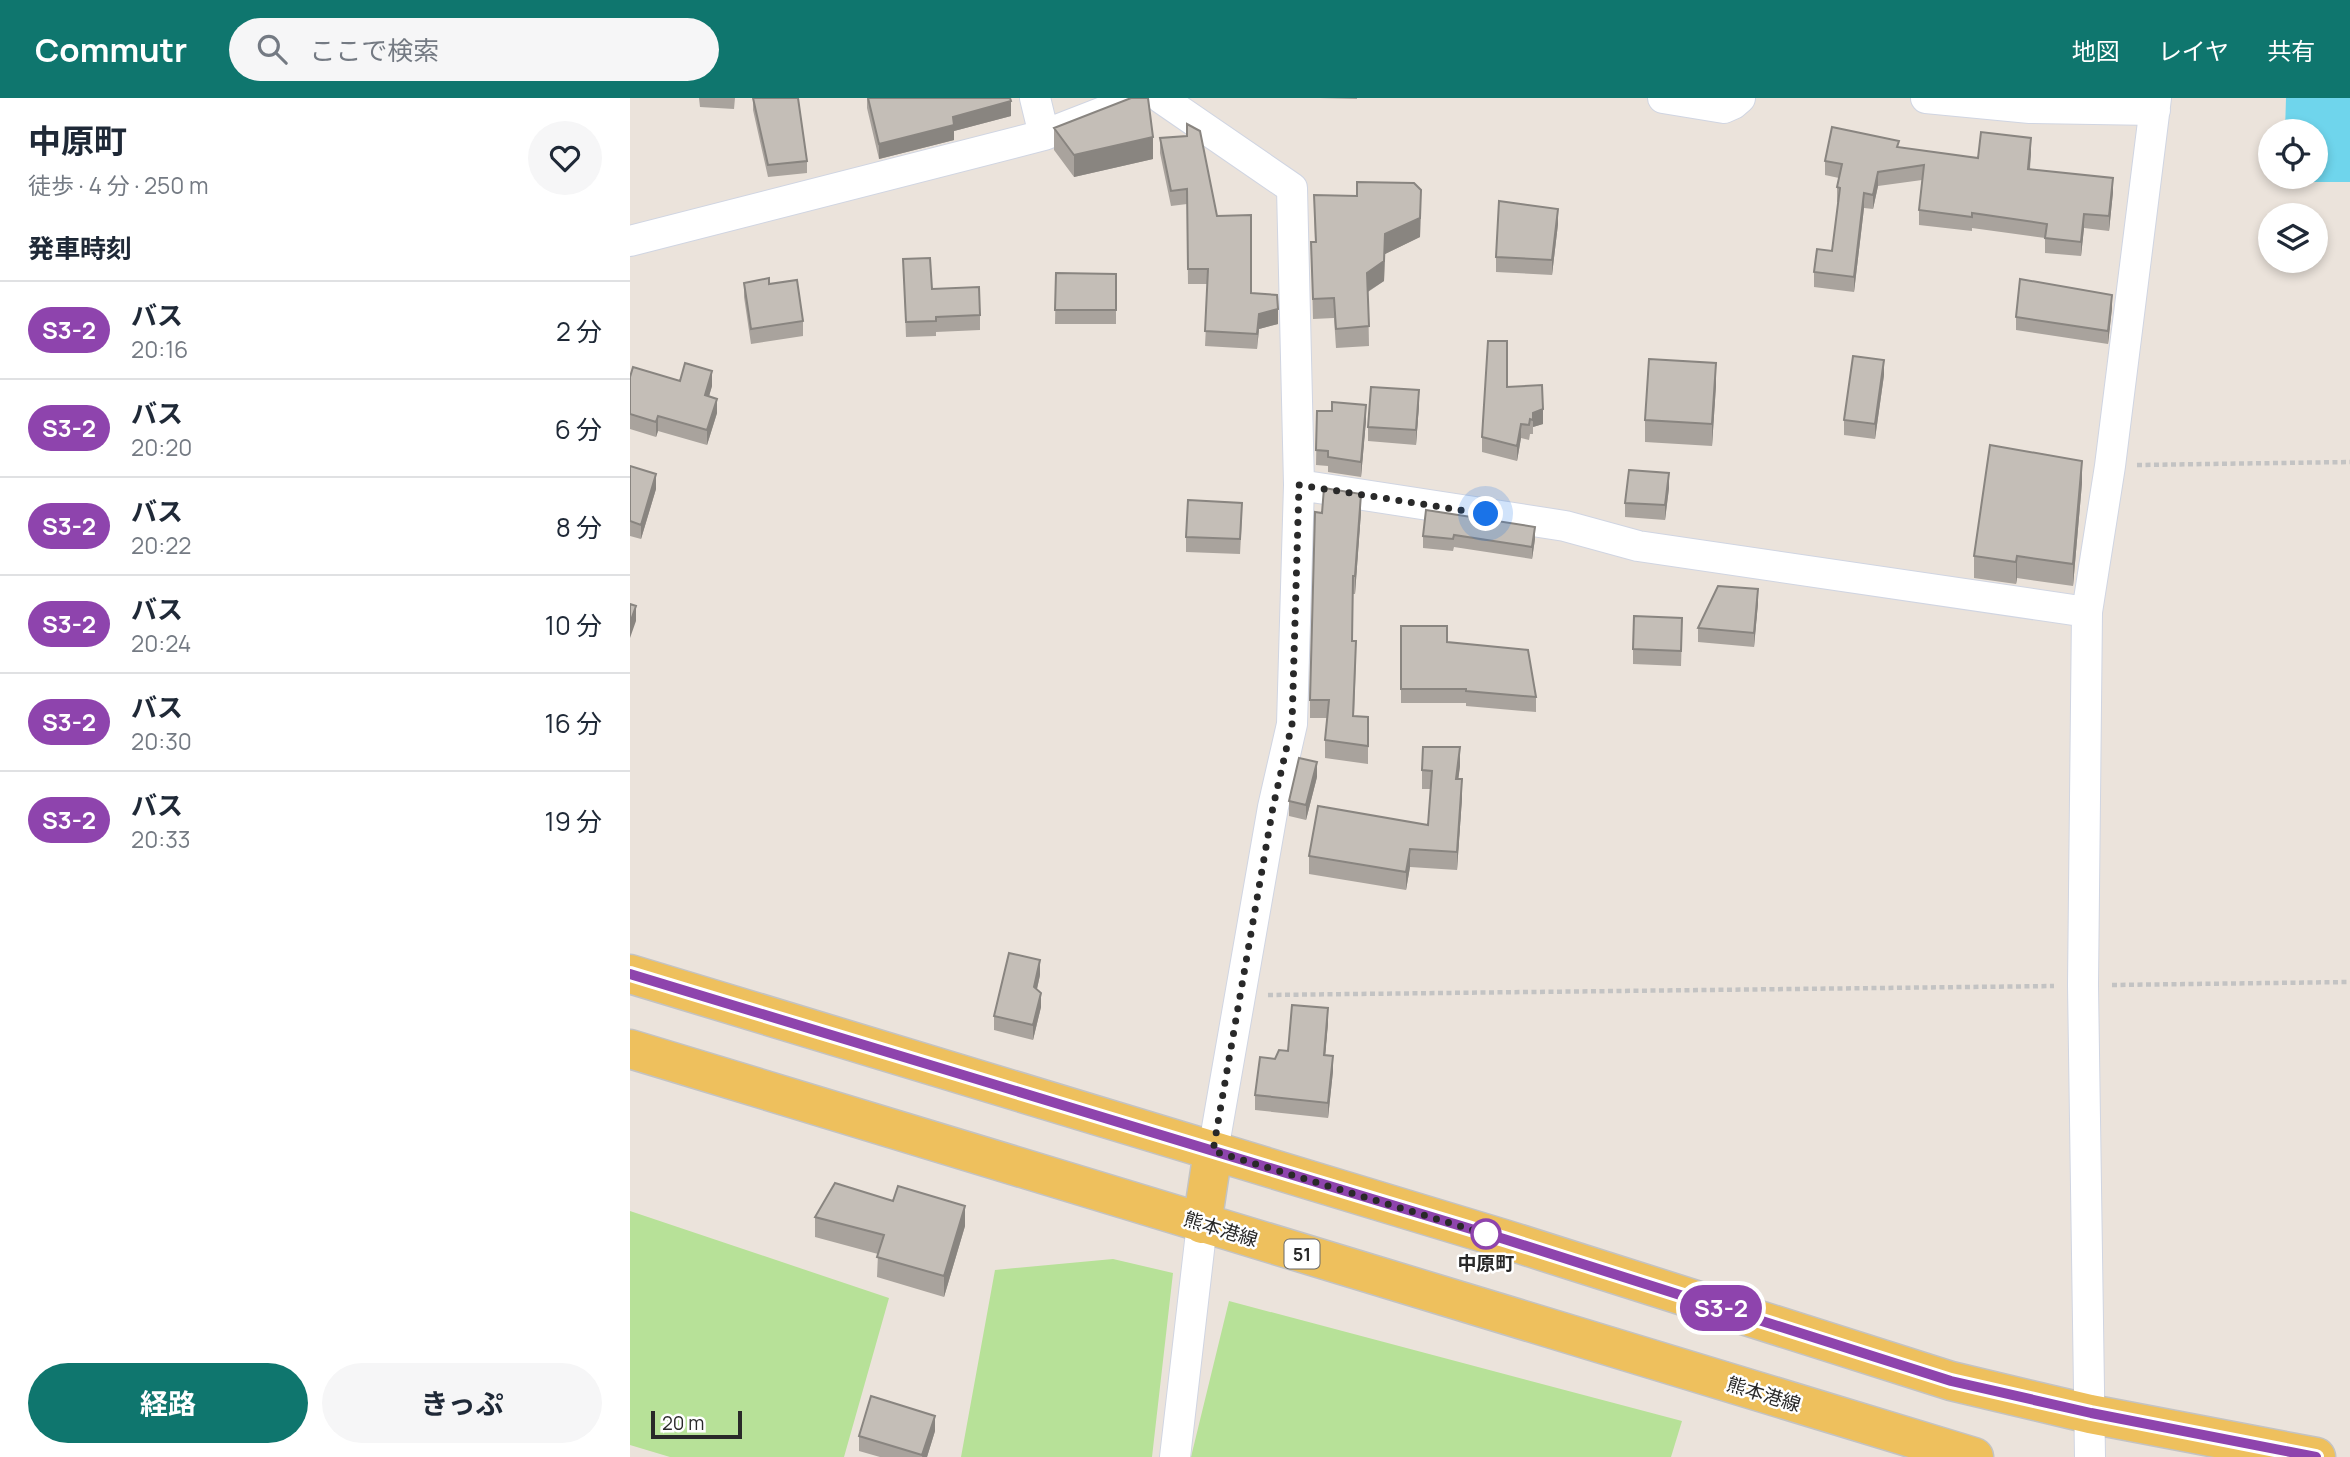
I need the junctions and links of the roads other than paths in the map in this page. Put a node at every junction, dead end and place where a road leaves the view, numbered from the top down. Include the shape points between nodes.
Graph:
1 (1035, 98) edge
2 (1139, 98) edge
3 (1161, 98) edge
4 (1663, 98) edge
5 (1740, 98) edge
6 (1926, 98) edge
7 (2155, 104) edge
8 (1044, 135) junction
9 (630, 241) edge
10 (1299, 485) junction
11 (2087, 612) junction
12 (630, 974) edge
13 (630, 1049) edge
14 (1213, 1151) junction
15 (1202, 1223) junction
16 (2091, 1413) junction
17 (1957, 1455) edge
18 (1175, 1457) edge
19 (2090, 1457) edge
20 (2316, 1457) edge

1 - 8 street
2 - 8 street
3 - 10 street via 1292,188
4 - 5 street via 1724,108
6 - 7 street via 2030,108
7 - 11 street
8 - 9 street
10 - 11 street via 1565,526 1638,547
10 - 14 street via 1292,724 1273,807
11 - 16 street via 2083,985
12 - 14 main road
13 - 15 main road, 熊本港線 / 51
14 - 15 main road
14 - 16 main road via 1951,1381
15 - 17 main road, 熊本港線 / 51
15 - 18 street
16 - 19 street
16 - 20 main road

